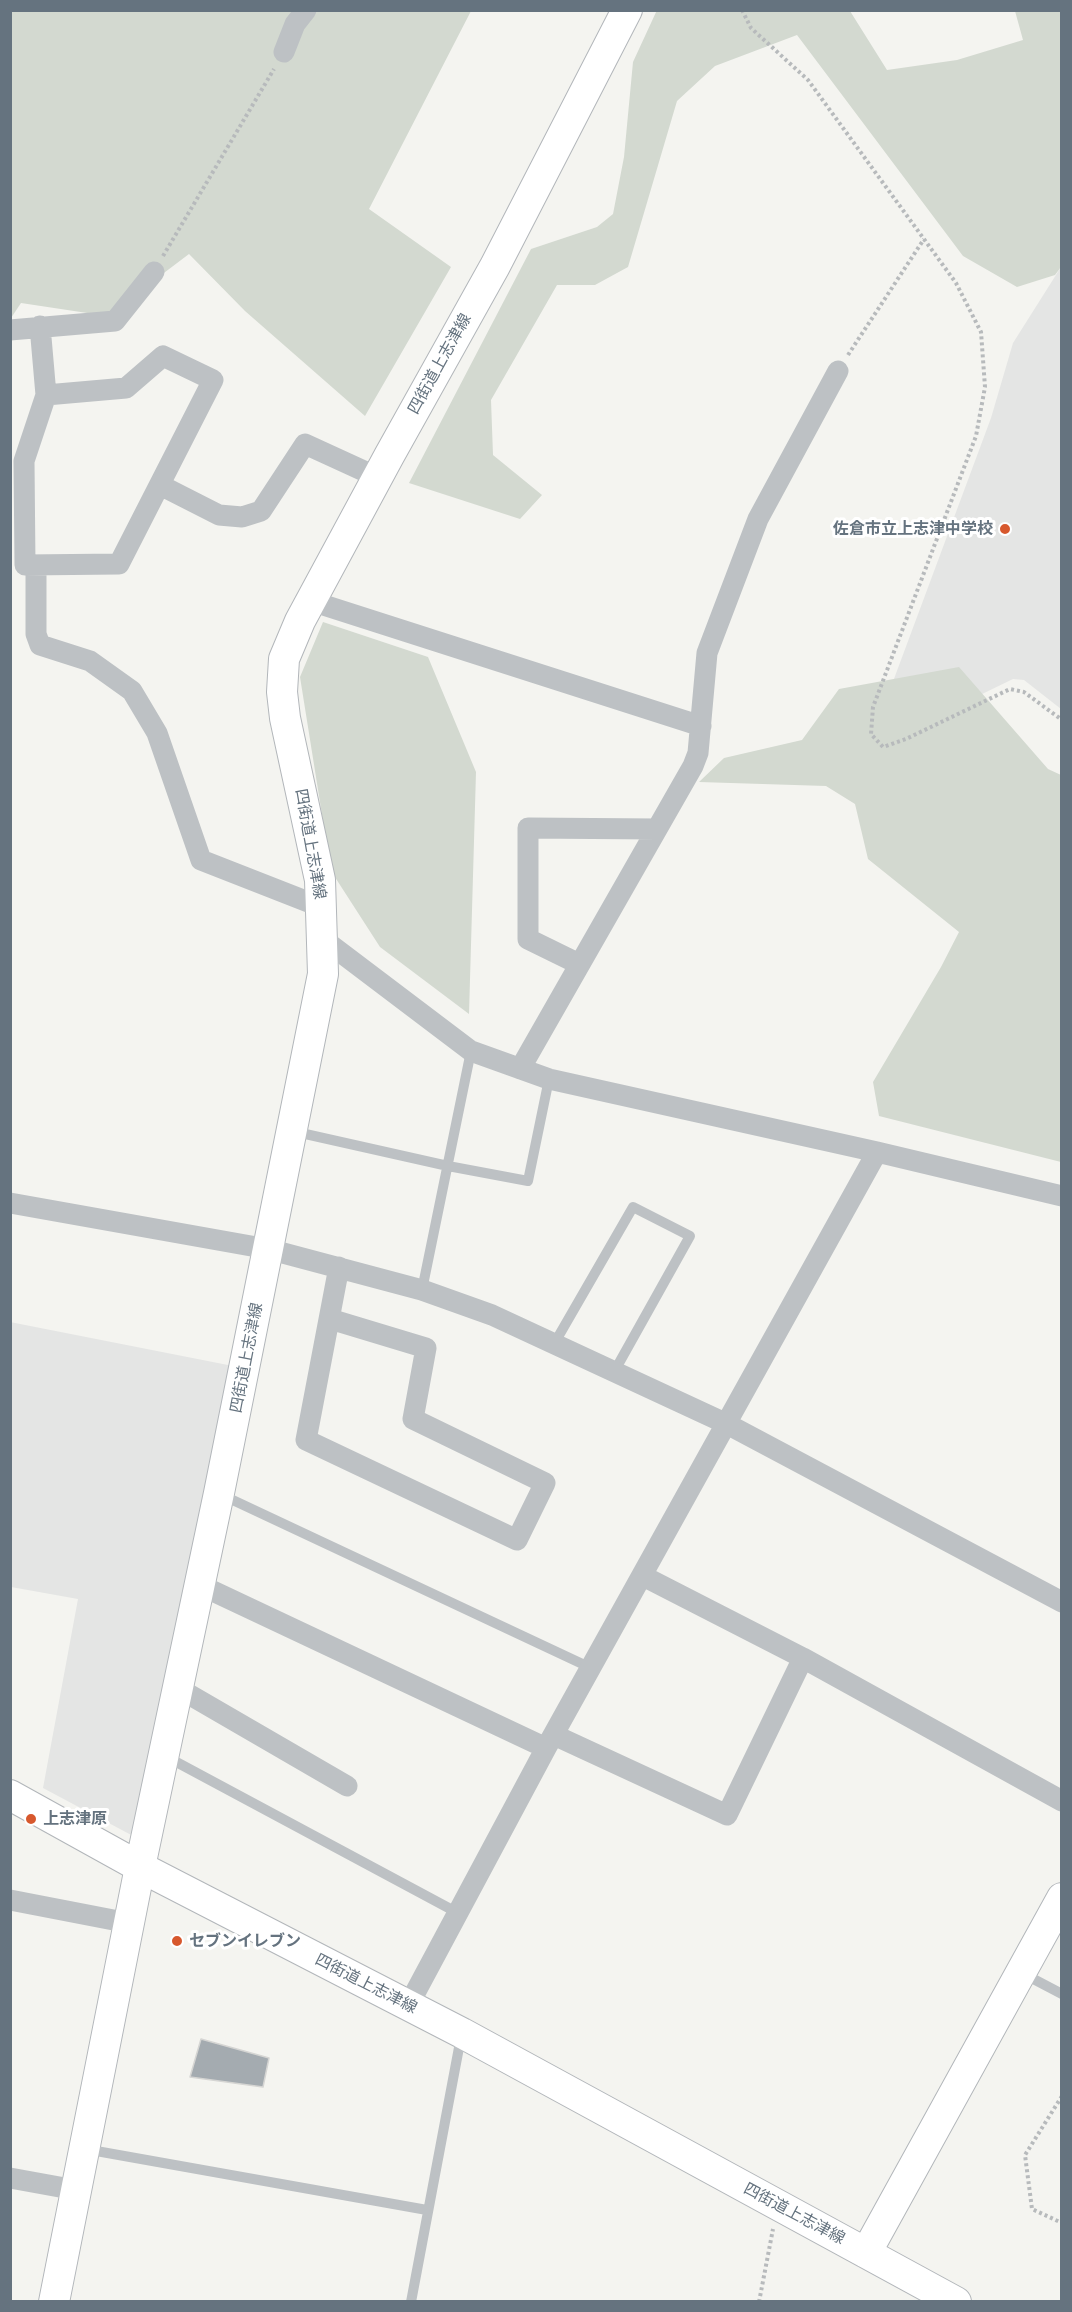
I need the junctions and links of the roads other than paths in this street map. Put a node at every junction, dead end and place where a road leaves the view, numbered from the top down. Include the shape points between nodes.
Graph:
1 (627, 10) edge
2 (296, 15) edge
3 (284, 52) road end
4 (154, 272) road end
5 (40, 326) junction
6 (10, 330) edge
7 (838, 371) road end
8 (46, 395) junction
9 (377, 477) junction
10 (160, 485) junction
11 (36, 565) junction
12 (311, 601) junction
13 (701, 726) junction
14 (657, 829) junction
15 (321, 908) junction
16 (323, 939) junction
17 (579, 964) junction
18 (471, 1051) junction
19 (520, 1069) junction
20 (549, 1079) junction
21 (292, 1131) junction
22 (878, 1152) junction
23 (448, 1166) junction
24 (1062, 1196) edge
25 (10, 1203) edge
26 (268, 1249) junction
27 (339, 1267) junction
28 (422, 1290) junction
29 (330, 1319) junction
30 (554, 1344) junction
31 (614, 1372) junction
32 (727, 1424) junction
33 (219, 1493) junction
34 (643, 1576) junction
35 (200, 1585) junction
36 (1062, 1602) edge
37 (803, 1658) junction
38 (591, 1668) junction
39 (178, 1688) junction
40 (550, 1741) junction
41 (164, 1755) junction
42 (347, 1786) dead end
43 (10, 1795) edge
44 (1062, 1802) edge
45 (140, 1867) junction
46 (1062, 1898) edge
47 (10, 1900) edge
48 (459, 1913) junction
49 (129, 1923) junction
50 (1022, 1973) junction
51 (1062, 1994) edge
52 (408, 2006) junction
53 (462, 2033) junction
54 (85, 2148) junction
55 (10, 2178) edge
56 (76, 2190) junction
57 (427, 2210) junction
58 (866, 2253) junction
59 (54, 2301) edge
60 (411, 2301) edge
61 (956, 2301) edge

1 - 9 main road, 四街道上志津線 via 495,266
2 - 3 street
4 - 5 street via 115,321
5 - 6 street
5 - 8 street
7 - 13 street via 758,519 707,653
8 - 10 street via 126,388 163,356 213,380
8 - 11 street via 24,461 25,565
9 - 10 street via 304,444 261,511 242,517 219,515
9 - 12 main road, 四街道上志津線
10 - 11 street via 119,564
11 - 15 street via 36,634 40,645 90,662 132,691 157,733 201,860
12 - 13 street
12 - 15 main road, 四街道上志津線 via 284,660 282,692 320,880
13 - 14 street via 693,766
14 - 17 street
14 - 17 street via 528,828 528,939
15 - 16 main road, 四街道上志津線
16 - 18 street
16 - 21 main road, 四街道上志津線 via 323,974
17 - 19 street
18 - 19 street
18 - 23 lane
19 - 20 street
20 - 22 street
20 - 23 lane via 528,1181
21 - 23 lane
21 - 26 main road, 四街道上志津線
22 - 24 street
22 - 32 street
23 - 28 lane
25 - 26 street
26 - 27 street
26 - 33 main road, 四街道上志津線
27 - 28 street
27 - 29 street
28 - 30 street via 492,1315
29 - 29 street via 306,1440 517,1539 545,1483 413,1419 426,1348
30 - 31 street
30 - 31 lane via 633,1207 690,1236
31 - 32 street
32 - 34 street
32 - 36 street
33 - 35 main road, 四街道上志津線
33 - 38 lane
34 - 37 street
34 - 38 street
35 - 39 main road, 四街道上志津線
35 - 40 street
37 - 40 street via 727,1815
37 - 44 street
38 - 40 street
39 - 41 main road, 四街道上志津線
39 - 42 street
40 - 48 street
41 - 45 main road, 四街道上志津線
41 - 48 lane
43 - 45 main road
45 - 49 main road
45 - 52 main road, 四街道上志津線
46 - 50 main road
47 - 49 street
48 - 52 street
49 - 54 main road
50 - 51 lane
50 - 58 main road
52 - 53 main road, 四街道上志津線
53 - 57 lane
53 - 58 main road, 四街道上志津線
54 - 56 main road
54 - 57 lane
55 - 56 street
56 - 59 main road
57 - 60 lane
58 - 61 main road, 四街道上志津線

